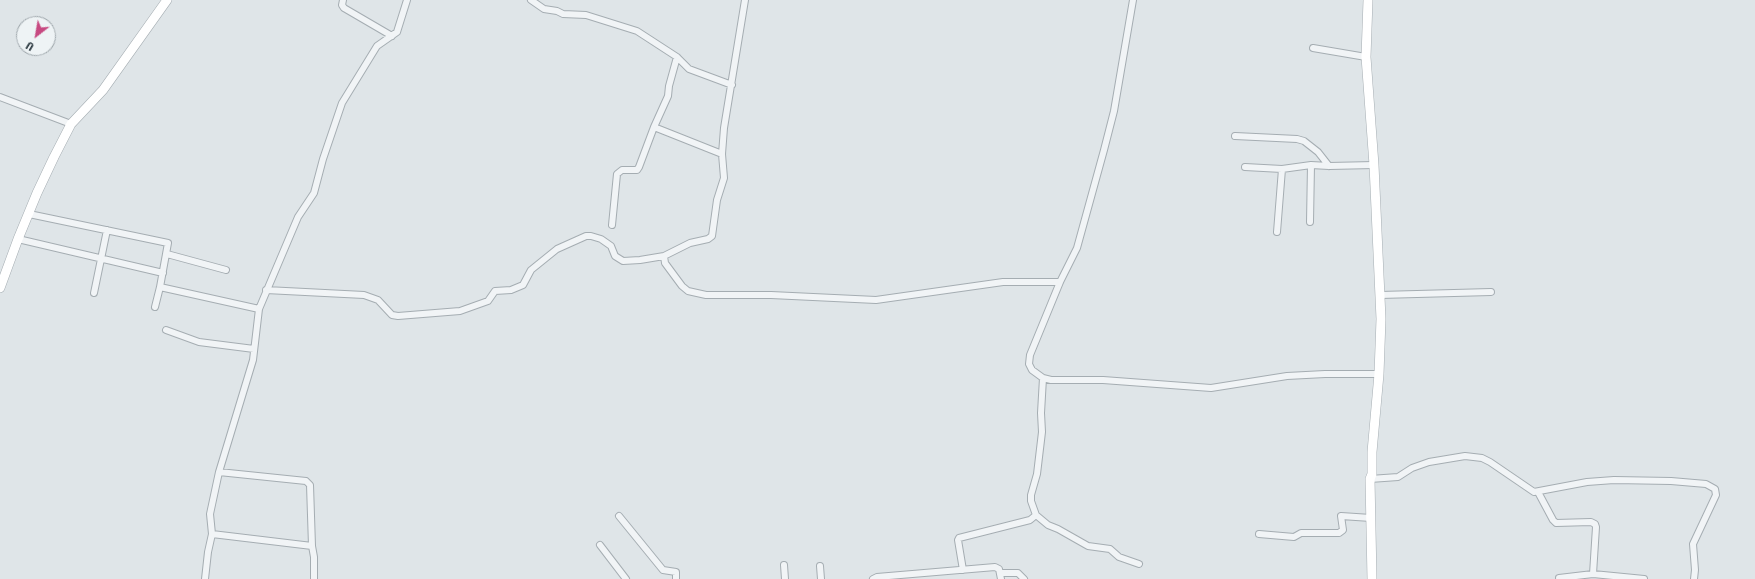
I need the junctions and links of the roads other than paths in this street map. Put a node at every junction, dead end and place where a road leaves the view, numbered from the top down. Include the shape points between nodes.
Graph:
1 (167, 0) edge
2 (343, 0) edge
3 (407, 0) edge
4 (531, 0) edge
5 (745, 0) edge
6 (1133, 0) edge
7 (1368, 0) edge
8 (392, 36) junction
9 (1313, 48) dead end
10 (677, 57) junction
11 (1366, 57) junction
12 (732, 84) junction
13 (0, 97) edge
14 (71, 124) junction
15 (654, 127) junction
16 (1235, 136) dead end
17 (722, 154) junction
18 (1311, 165) junction
19 (1374, 165) junction
20 (1329, 166) junction
21 (1245, 168) dead end
22 (1282, 169) junction
23 (29, 214) junction
24 (1310, 222) dead end
25 (612, 225) dead end
26 (107, 230) junction
27 (1277, 232) dead end
28 (18, 239) junction
29 (167, 254) junction
30 (664, 256) junction
31 (100, 258) junction
32 (226, 270) dead end
33 (163, 273) junction
34 (1060, 282) junction
35 (160, 287) junction
36 (0, 288) edge
37 (266, 290) junction
38 (1491, 292) dead end
39 (94, 293) dead end
40 (1380, 295) junction
41 (155, 306) dead end
42 (259, 309) junction
43 (166, 330) dead end
44 (254, 349) junction
45 (1379, 374) junction
46 (1044, 378) junction
47 (219, 472) junction
48 (1370, 480) junction
49 (1538, 492) junction
50 (1036, 515) junction
51 (619, 516) dead end
52 (1371, 518) junction
53 (212, 534) junction
54 (1259, 534) dead end
55 (600, 545) dead end
56 (312, 546) junction
57 (1139, 564) dead end
58 (784, 565) dead end
59 (820, 566) dead end
60 (963, 570) junction
61 (1593, 574) junction
62 (1000, 576) edge
63 (904, 577) edge
64 (1559, 578) edge
65 (205, 579) edge
66 (314, 579) edge
67 (626, 579) edge
68 (676, 579) edge
69 (785, 579) edge
70 (821, 579) edge
71 (873, 579) edge
72 (1024, 579) edge
73 (1372, 579) edge
74 (1644, 579) edge
75 (1694, 579) edge

1 - 14 street via 102,90
2 - 8 street via 344,8
3 - 8 street via 399,29
4 - 10 street via 544,9 563,14 586,15 637,31
5 - 12 street
6 - 34 street via 1114,111 1104,150 1077,248
7 - 11 street
8 - 37 street via 377,46 342,103 314,193 298,217
9 - 11 street
10 - 12 street via 693,71
10 - 15 street via 668,96
11 - 19 street
12 - 17 street
13 - 14 street
14 - 23 street
15 - 17 street
15 - 25 street via 637,170 622,170 617,174
16 - 20 street via 1304,141 1318,152
17 - 30 street via 724,178 717,200 712,236
18 - 20 street
18 - 22 street
18 - 24 street
19 - 20 street
19 - 40 street
21 - 22 street
22 - 27 street
23 - 26 street
23 - 28 street
26 - 29 street via 168,243
26 - 31 street
28 - 31 street
28 - 36 street
29 - 32 street
29 - 33 street
30 - 34 street via 665,264 682,286 696,294 706,295 876,300 1003,282
30 - 37 street via 623,261 615,256 611,246 601,239 586,236 557,249 531,270 523,285 511,290 495,291 488,301 460,311 398,316 392,314 378,300 364,295
31 - 33 street
31 - 39 street
33 - 35 street
34 - 46 street via 1028,364
35 - 41 street
35 - 42 street
37 - 42 street
38 - 40 street
40 - 45 street
42 - 44 street
43 - 44 street via 199,342
44 - 47 street via 254,360
45 - 46 street via 1287,376 1211,388
45 - 48 street
46 - 50 street via 1042,432 1037,474 1030,501
47 - 53 street via 210,514
47 - 56 street via 306,481 310,486
48 - 49 street via 1398,477 1412,468 1429,462 1475,456 1490,462 1529,490
48 - 52 street
49 - 61 street via 1556,523 1595,524
49 - 75 street via 1587,482 1614,480 1672,481 1711,486 1715,489 1715,500 1693,544
50 - 57 street via 1048,525 1088,546 1110,549 1119,557
50 - 60 street via 1030,520 959,538
51 - 68 street via 663,570 676,572
52 - 54 street via 1341,516 1342,530 1339,533 1301,533 1294,537
52 - 73 street
53 - 56 street
53 - 65 street
55 - 67 street
56 - 66 street
58 - 69 street
59 - 70 street
60 - 62 street via 995,567 999,569
60 - 63 street
61 - 64 street
61 - 74 street
62 - 72 street via 1018,573
63 - 71 street

